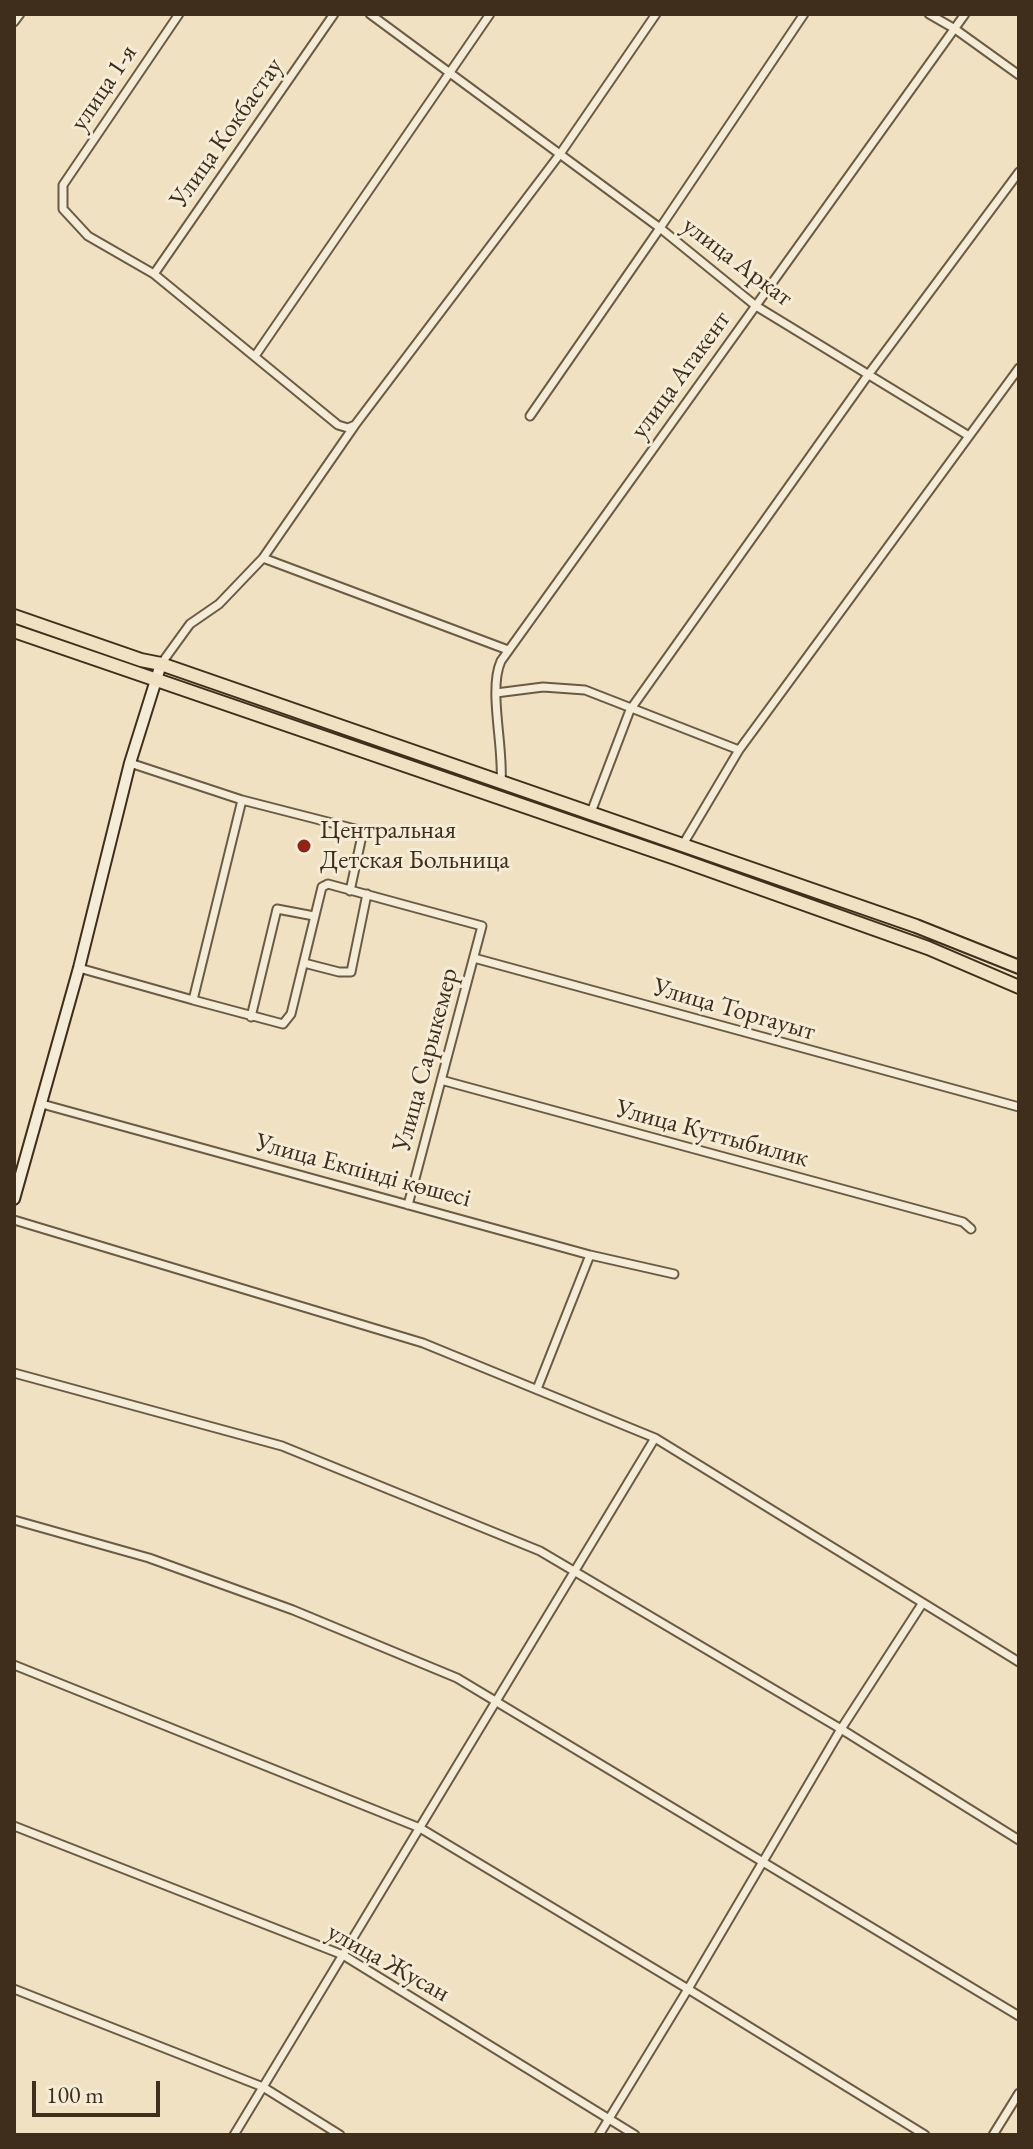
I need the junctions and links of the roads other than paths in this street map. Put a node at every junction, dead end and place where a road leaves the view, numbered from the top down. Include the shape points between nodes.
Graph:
1 (20, 14) edge
2 (179, 14) edge
3 (334, 14) edge
4 (370, 14) edge
5 (490, 14) edge
6 (656, 14) edge
7 (804, 14) edge
8 (929, 14) edge
9 (965, 14) edge
10 (14, 22) edge
11 (955, 29) junction
12 (449, 71) junction
13 (1019, 75) edge
14 (560, 154) junction
15 (1019, 172) edge
16 (660, 228) junction
17 (154, 274) junction
18 (756, 306) junction
19 (255, 356) junction
20 (1019, 368) edge
21 (868, 375) junction
22 (530, 416) dead end
23 (355, 425) junction
24 (969, 436) junction
25 (263, 558) junction
26 (14, 616) edge
27 (14, 631) edge
28 (508, 650) junction
29 (161, 664) junction
30 (157, 678) junction
31 (496, 693) junction
32 (630, 710) junction
33 (739, 750) junction
34 (130, 763) junction
35 (501, 782) junction
36 (242, 800) junction
37 (590, 815) junction
38 (682, 846) junction
39 (350, 891) junction
40 (367, 894) junction
41 (314, 916) junction
42 (916, 926) junction
43 (911, 943) junction
44 (474, 958) junction
45 (304, 963) junction
46 (1019, 967) edge
47 (79, 968) junction
48 (1019, 987) edge
49 (193, 1000) junction
50 (251, 1017) junction
51 (441, 1080) junction
52 (42, 1104) junction
53 (1019, 1107) edge
54 (14, 1199) edge
55 (408, 1205) junction
56 (14, 1220) edge
57 (971, 1229) dead end
58 (590, 1255) junction
59 (674, 1274) dead end
60 (14, 1373) edge
61 (537, 1389) junction
62 (655, 1438) junction
63 (14, 1520) edge
64 (575, 1570) junction
65 (922, 1604) junction
66 (1019, 1662) edge
67 (14, 1665) edge
68 (497, 1701) junction
69 (841, 1729) junction
70 (14, 1826) edge
71 (420, 1828) junction
72 (1019, 1840) edge
73 (764, 1861) junction
74 (343, 1955) junction
75 (14, 1989) edge
76 (688, 1989) junction
77 (1019, 2016) edge
78 (263, 2087) junction
79 (1019, 2093) edge
80 (609, 2119) junction
81 (234, 2135) edge
82 (340, 2135) edge
83 (599, 2135) edge
84 (635, 2135) edge
85 (925, 2135) edge
86 (993, 2135) edge

1 - 10 street
2 - 17 street, улица 1-я via 63,185 63,209 88,236
3 - 17 street, Улица Кокбастау
4 - 12 street
5 - 12 street
6 - 14 street
7 - 16 street, улица Аркат
8 - 11 street
9 - 11 street, улица Атакент
11 - 13 street
11 - 18 street, улица Атакент
12 - 14 street
12 - 19 street
14 - 16 street
14 - 23 street
15 - 21 street
16 - 18 street, улица Аркат
16 - 22 street
17 - 19 street
18 - 21 street, улица Аркат
18 - 28 street, улица Атакент
19 - 23 street via 338,425
20 - 24 street
21 - 24 street, улица Аркат
21 - 32 street
23 - 25 street
24 - 33 street
25 - 28 street
25 - 29 street via 219,604 190,624
26 - 29 highway
27 - 30 highway
28 - 31 street, улица Атакент via 497,671
29 - 30 main road
29 - 35 highway
30 - 34 main road
30 - 43 highway
31 - 32 street via 543,687 585,690
31 - 35 street, улица Атакент
32 - 33 street
32 - 37 street
33 - 38 street
34 - 36 street
34 - 47 main road
35 - 37 highway
36 - 39 street via 363,831
36 - 49 street
37 - 38 highway
38 - 42 highway
39 - 40 street
39 - 41 street via 322,887
40 - 44 street, Улица Сарыкемер via 482,926
40 - 45 street via 351,972
41 - 45 street
41 - 50 street via 277,909
42 - 43 highway
42 - 46 highway
43 - 48 highway
44 - 51 street, Улица Сарыкемер
44 - 53 street, Улица Торгауыт
45 - 50 street via 291,1014 283,1024
47 - 49 street
47 - 52 main road
49 - 50 street
51 - 55 street, Улица Сарыкемер
51 - 57 street, Улица Куттыбилик via 963,1222
52 - 54 main road
52 - 55 street, Улица Екпінді көшесі
55 - 58 street, Улица Екпінді көшесі
56 - 61 street via 423,1343
58 - 59 street, Улица Екпінді көшесі
58 - 61 street
60 - 64 street via 282,1446
61 - 62 street
62 - 64 street
62 - 65 street
63 - 68 street via 149,1558 293,1610 457,1678
64 - 68 street
64 - 69 street
65 - 66 street
65 - 69 street
67 - 71 street
68 - 71 street
68 - 73 street
69 - 72 street
69 - 73 street
70 - 74 street, улица Жусан
71 - 74 street
71 - 76 street
73 - 76 street
73 - 77 street
74 - 78 street
74 - 80 street, улица Жусан
75 - 78 street
76 - 80 street
76 - 85 street
78 - 81 street
78 - 82 street
79 - 86 street
80 - 83 street
80 - 84 street, улица Жусан

